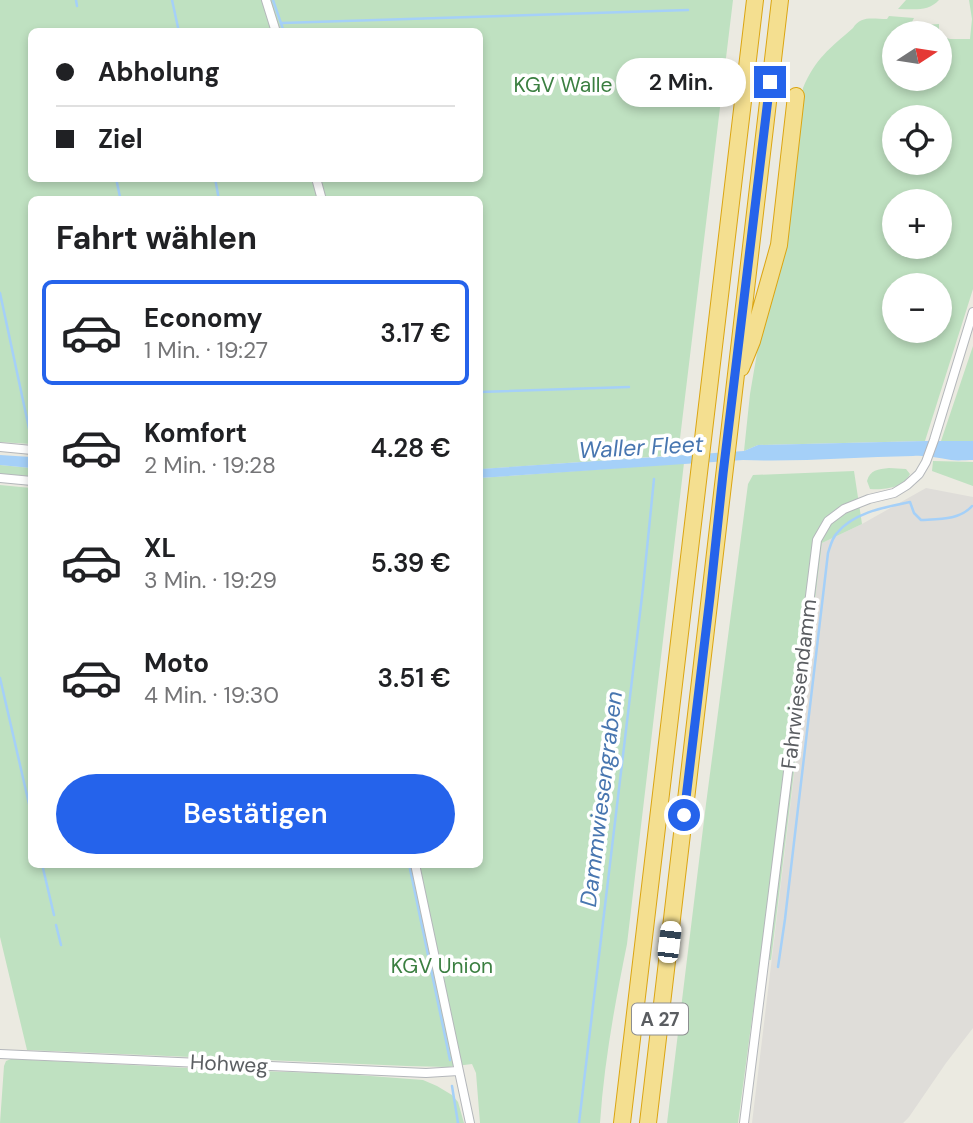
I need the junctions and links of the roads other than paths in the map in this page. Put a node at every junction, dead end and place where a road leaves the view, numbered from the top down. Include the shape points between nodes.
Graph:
1 (266, 0) edge
2 (755, 0) edge
3 (780, 0) edge
4 (275, 28) edge
5 (796, 96) dead end
6 (973, 312) edge
7 (734, 383) junction
8 (0, 447) edge
9 (28, 450) edge
10 (0, 478) edge
11 (28, 481) edge
12 (416, 868) edge
13 (0, 1054) edge
14 (458, 1071) junction
15 (470, 1123) edge
16 (622, 1123) edge
17 (648, 1123) edge
18 (744, 1123) edge

1 - 4 street
2 - 16 highway, A 27
3 - 7 highway, A 27
5 - 7 highway via 779,245 752,341
6 - 18 street, Fahrwiesendamm via 919,474 901,489 844,509 828,521 817,540
7 - 17 highway, A 27
8 - 9 street
10 - 11 street
12 - 14 street
13 - 14 street, Hohweg
14 - 15 street

